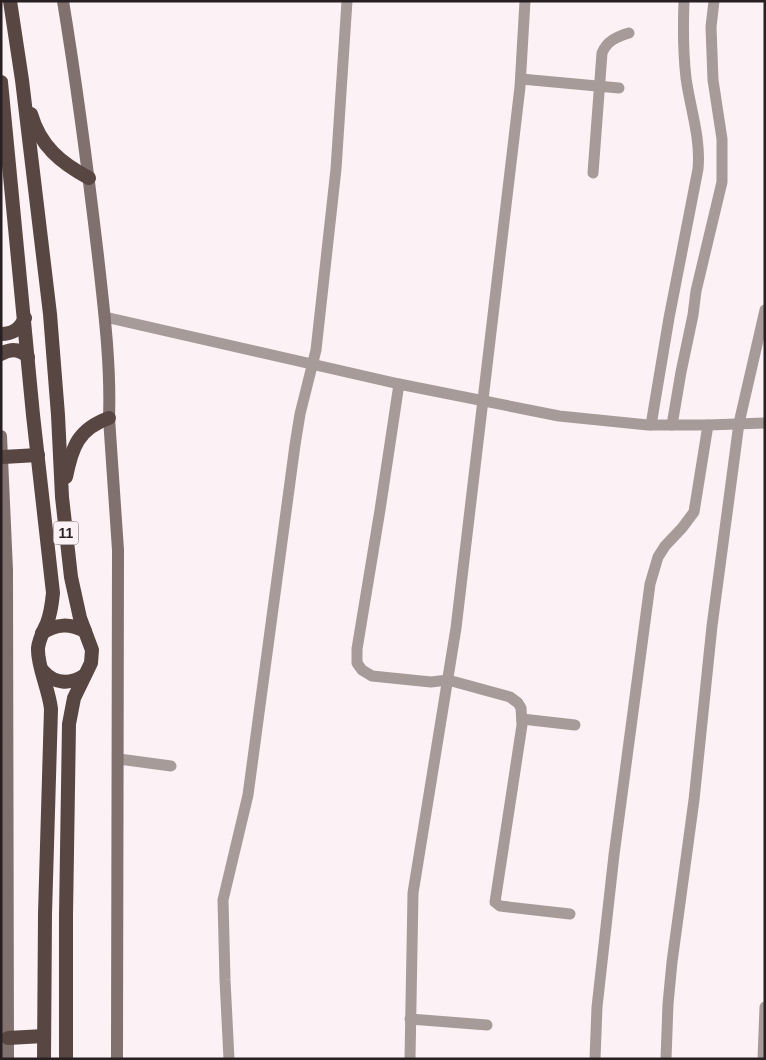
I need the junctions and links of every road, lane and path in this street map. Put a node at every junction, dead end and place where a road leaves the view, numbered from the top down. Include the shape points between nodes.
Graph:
1 (10, 1) edge
2 (63, 1) edge
3 (348, 1) edge
4 (524, 1) edge
5 (684, 1) edge
6 (714, 1) edge
7 (629, 33) dead end
8 (521, 79) junction
9 (22, 80) junction
10 (600, 86) junction
11 (2, 88) edge
12 (618, 88) dead end
13 (593, 173) dead end
14 (89, 178) junction
15 (765, 310) edge
16 (105, 317) junction
17 (25, 318) junction
18 (1, 334) edge
19 (1, 354) edge
20 (28, 357) junction
21 (314, 364) junction
22 (399, 384) junction
23 (482, 402) junction
24 (109, 418) junction
25 (739, 423) junction
26 (765, 423) edge
27 (651, 425) junction
28 (672, 425) junction
29 (708, 425) junction
30 (1, 436) edge
31 (38, 454) junction
32 (3, 457) junction
33 (62, 498) junction
34 (4, 597) edge
35 (85, 631) junction
36 (42, 633) junction
37 (42, 670) junction
38 (86, 674) junction
39 (448, 680) junction
40 (5, 685) edge
41 (522, 719) junction
42 (575, 725) dead end
43 (118, 759) junction
44 (171, 766) dead end
45 (5, 874) edge
46 (570, 914) dead end
47 (5, 961) edge
48 (765, 1007) edge
49 (410, 1019) junction
50 (487, 1025) dead end
51 (44, 1036) junction
52 (8, 1038) junction
53 (8, 1059) edge
54 (44, 1059) edge
55 (66, 1059) edge
56 (116, 1059) edge
57 (229, 1059) edge
58 (410, 1059) edge
59 (595, 1059) edge
60 (666, 1059) edge
61 (763, 1059) edge

1 - 9 highway, 11
2 - 14 main road
3 - 21 street via 336,169
4 - 8 street
5 - 27 street via 685,69 699,151 698,169
6 - 28 street via 713,80 722,140 722,182 696,291
7 - 10 street via 613,39 604,47
8 - 10 street
8 - 23 street
9 - 14 highway via 35,127 42,139 60,160
9 - 33 highway, 11 via 50,314
10 - 12 street
10 - 13 street
11 - 17 highway, 11
14 - 16 main road
15 - 25 street
16 - 21 street
16 - 24 main road
17 - 18 highway via 20,328
17 - 20 highway, 11
19 - 20 highway via 16,350
20 - 31 highway, 11
21 - 22 street
21 - 57 street via 295,445 248,795 223,900
22 - 23 street
22 - 39 street via 357,663 368,674 382,678 430,682
23 - 27 street via 559,416
23 - 39 street
24 - 33 highway via 93,425 75,444
24 - 43 main road via 118,550
25 - 26 street
25 - 29 street
25 - 60 street via 672,962
27 - 28 street
28 - 29 street
29 - 59 street via 694,512 658,557 650,584 614,855 597,1007
30 - 32 main road
31 - 32 highway
31 - 36 highway, 11 via 53,593 50,614
32 - 34 main road
33 - 35 highway, 11 via 73,591
34 - 40 main road
35 - 36 highway via 63,624
35 - 38 highway, 11 via 93,656
36 - 37 highway, 11 via 38,648
37 - 38 highway via 56,681 77,680
37 - 51 highway, 11 via 51,709
38 - 55 highway, 11 via 74,698 69,724
39 - 41 street via 510,697 521,708
39 - 49 street via 413,893
40 - 45 main road
41 - 42 street
41 - 46 street via 495,902 500,906
43 - 44 street
43 - 56 main road
45 - 47 main road
47 - 52 main road
48 - 61 street
49 - 50 street
49 - 58 street
51 - 52 highway
51 - 54 highway, 11
52 - 53 main road

